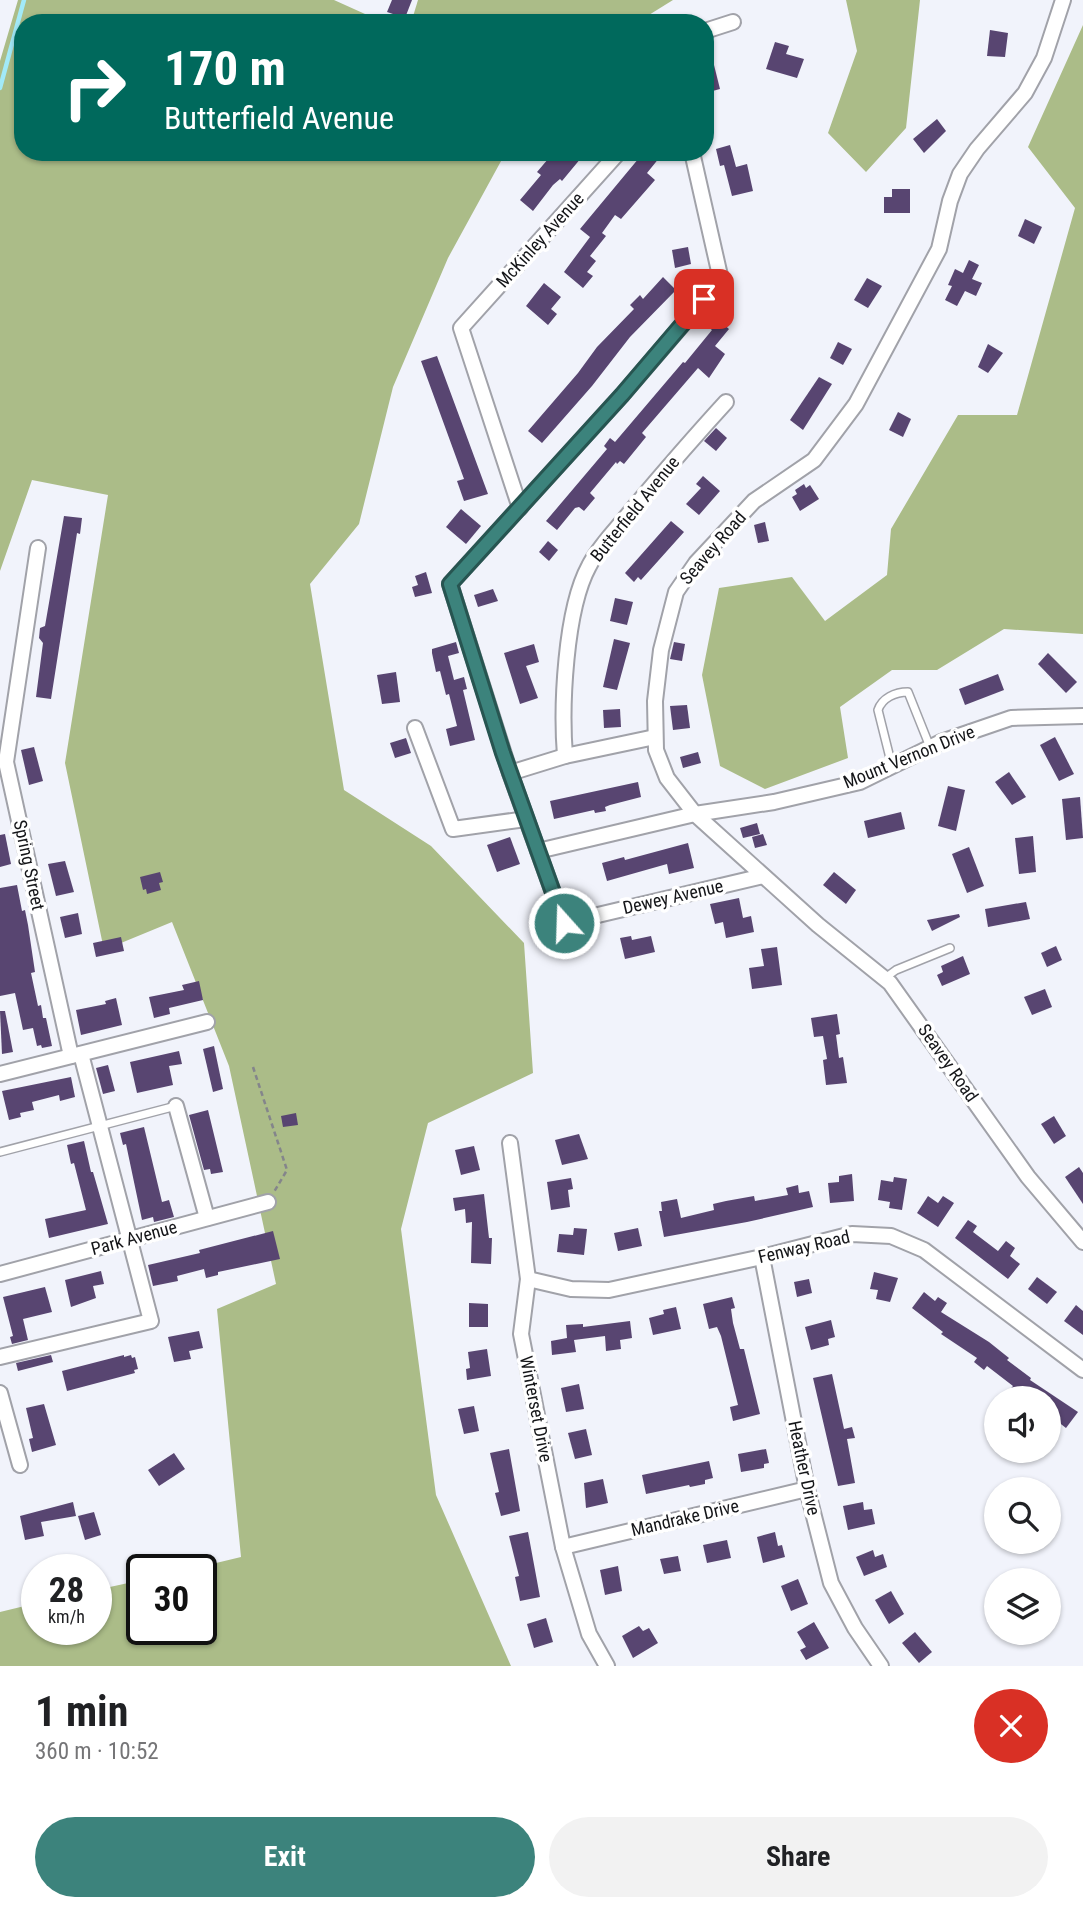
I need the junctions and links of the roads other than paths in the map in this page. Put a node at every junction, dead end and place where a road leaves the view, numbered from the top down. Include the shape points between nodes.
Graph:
1 (1063, 0) edge
2 (733, 22) dead end
3 (714, 27) edge
4 (611, 161) edge
5 (694, 161) edge
6 (726, 401) dead end
7 (520, 508) junction
8 (38, 548) dead end
9 (1083, 716) edge
10 (415, 728) dead end
11 (655, 737) junction
12 (930, 747) junction
13 (565, 756) junction
14 (3, 763) edge
15 (892, 766) junction
16 (510, 773) junction
17 (695, 814) junction
18 (526, 819) junction
19 (538, 851) junction
20 (763, 876) junction
21 (950, 948) dead end
22 (885, 978) junction
23 (207, 1022) dead end
24 (76, 1055) junction
25 (0, 1074) edge
26 (176, 1106) joint
27 (100, 1126) junction
28 (510, 1143) dead end
29 (0, 1152) edge
30 (268, 1202) road end
31 (207, 1218) junction
32 (129, 1239) junction
33 (1083, 1242) edge
34 (762, 1257) junction
35 (0, 1274) edge
36 (528, 1279) junction
37 (0, 1357) edge
38 (1083, 1370) edge
39 (0, 1392) edge
40 (20, 1465) dead end
41 (807, 1489) junction
42 (563, 1547) junction
43 (607, 1666) edge
44 (881, 1666) edge

1 - 11 street, Seavey Road via 1044,58 1025,93 960,174 939,250 856,404 814,460 754,501 696,562 676,592 661,650
2 - 3 street
4 - 7 street, McKinley Avenue via 461,328
5 - 7 street via 721,279
6 - 13 street, Butterfield Avenue via 588,567 575,609 566,667
7 - 16 street, Dewey Avenue via 450,584
8 - 14 street, Spring Street
9 - 12 street, Mount Vernon Drive via 1011,718
10 - 18 street via 453,829
11 - 13 street
11 - 17 street, Seavey Road via 667,778
12 - 15 street, Mount Vernon Drive
12 - 15 lane via 908,692 886,698 878,710
13 - 16 street
14 - 24 street, Spring Street
15 - 17 street, Mount Vernon Drive via 860,782
16 - 18 street, Dewey Avenue
17 - 19 street, Mount Vernon Drive
17 - 20 street, Seavey Road
18 - 19 street, Dewey Avenue
19 - 20 street, Dewey Avenue via 564,923
20 - 22 street, Seavey Road
21 - 22 lane
22 - 33 street, Seavey Road via 1028,1177
23 - 24 street
24 - 25 street
24 - 27 street, Spring Street
26 - 27 lane
26 - 31 street
27 - 29 lane
27 - 32 street, Spring Street
28 - 36 street, Winterset Drive
30 - 31 street, Park Avenue
31 - 32 street, Park Avenue
32 - 35 street, Park Avenue
32 - 37 street, Spring Street via 151,1321
34 - 36 street, Fenway Road via 609,1290 571,1289
34 - 38 street, Fenway Road via 852,1234 891,1236 924,1250
34 - 41 street, Heather Drive
36 - 42 street, Winterset Drive via 521,1334
39 - 40 street
41 - 42 street, Mandrake Drive
41 - 44 street, Heather Drive via 831,1583
42 - 43 street, Winterset Drive via 589,1634

